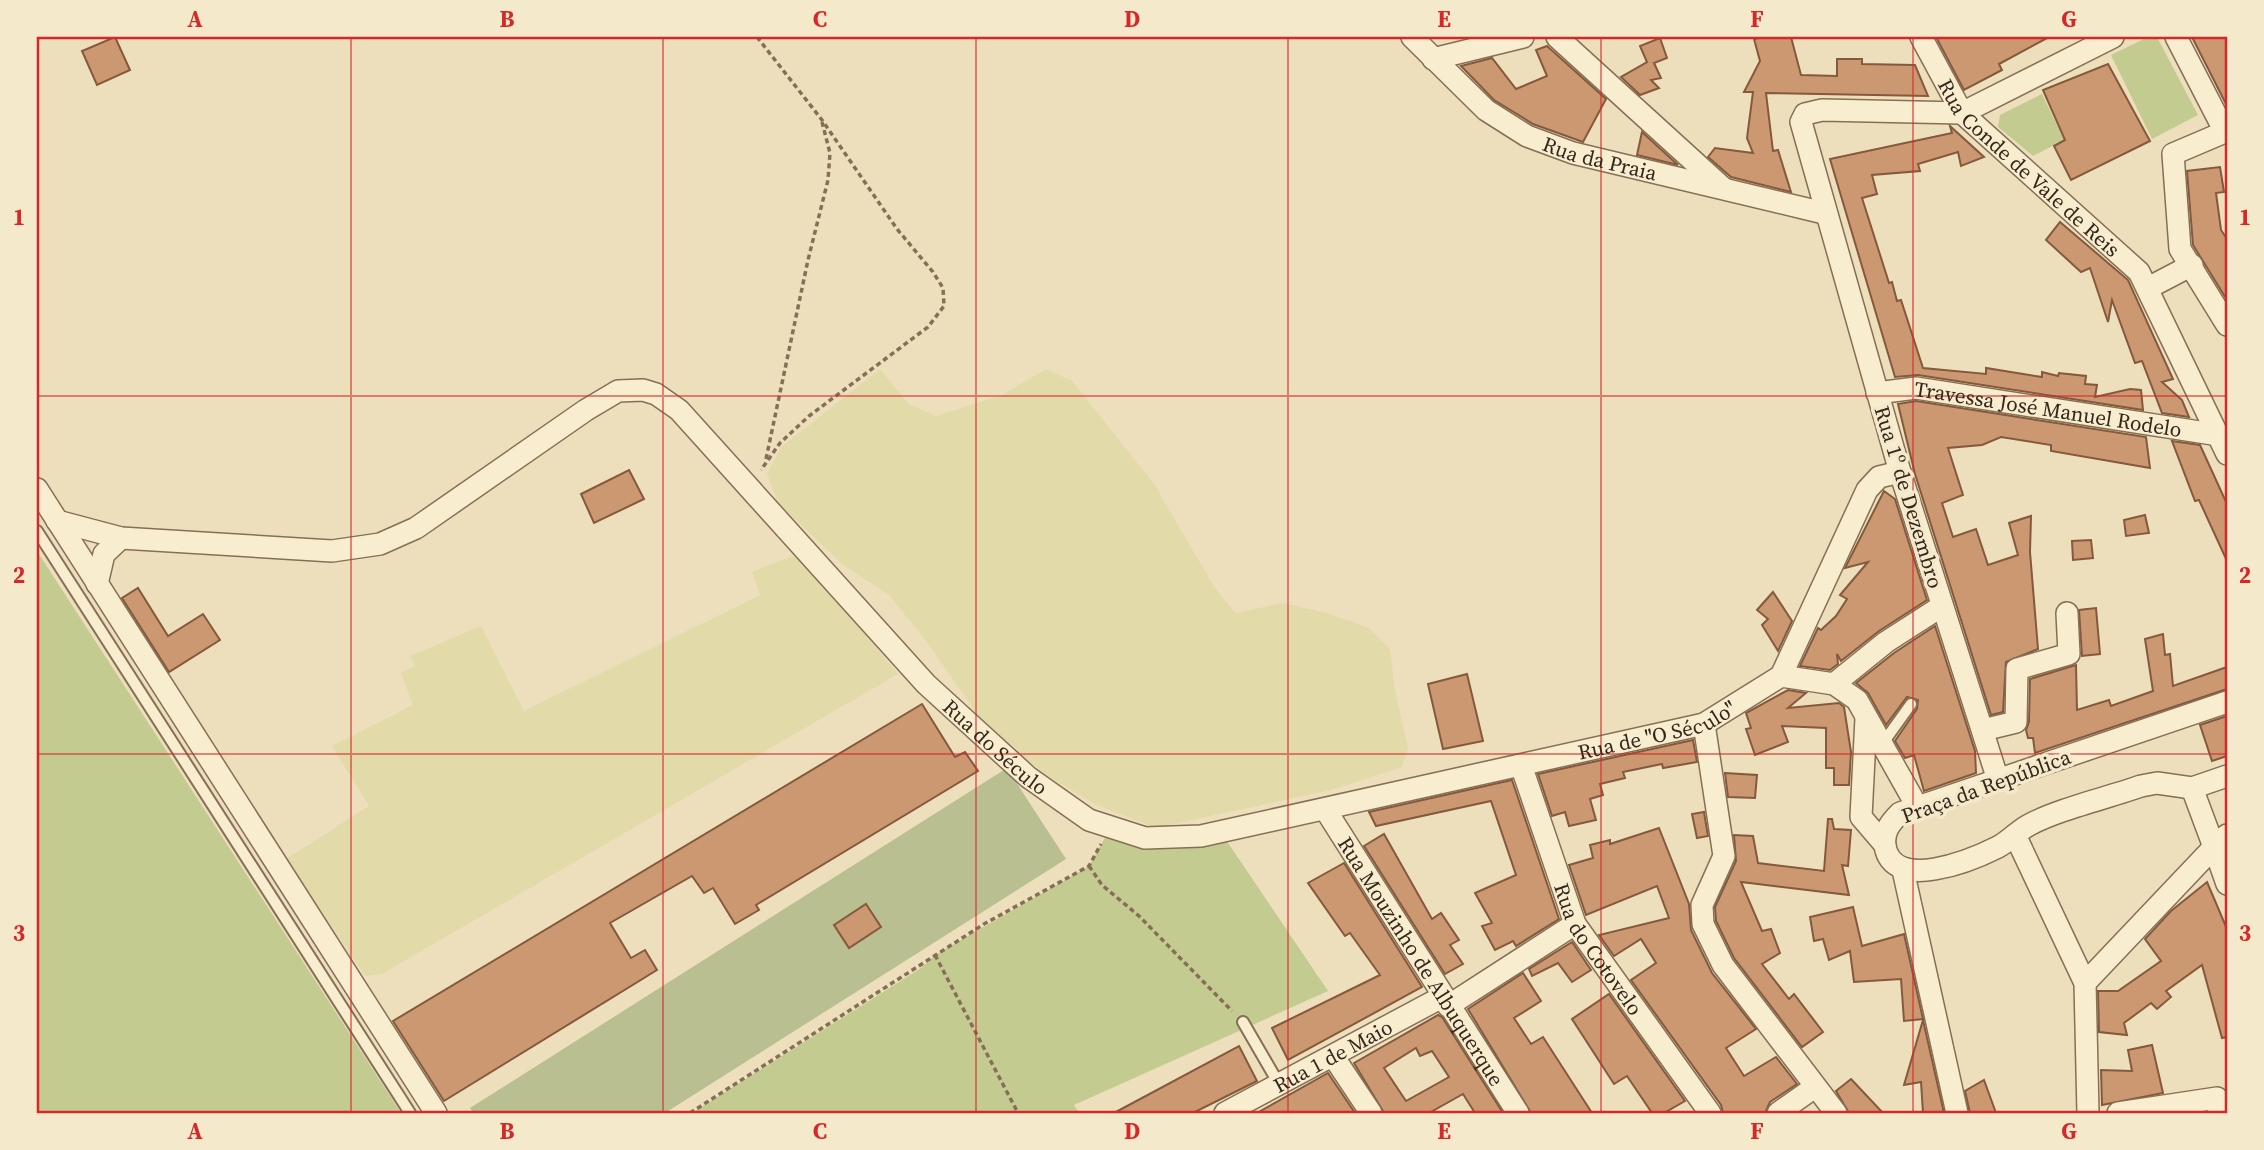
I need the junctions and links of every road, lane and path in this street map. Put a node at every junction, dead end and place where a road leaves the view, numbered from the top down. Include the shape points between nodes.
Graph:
1 (757, 37) edge
2 (1412, 37) edge
3 (1523, 37) edge
4 (1557, 37) edge
5 (1921, 37) edge
6 (2113, 37) edge
7 (2176, 37) edge
8 (1433, 59) junction
9 (1962, 113) junction
10 (822, 120) junction
11 (2226, 131) edge
12 (1723, 188) junction
13 (1824, 213) junction
14 (2192, 265) junction
15 (2148, 288) junction
16 (2227, 325) edge
17 (1877, 393) junction
18 (2223, 444) edge
19 (765, 464) junction
20 (1899, 472) junction
21 (750, 486) junction
22 (37, 489) edge
23 (57, 521) junction
24 (37, 531) edge
25 (121, 538) junction
26 (97, 584) junction
27 (1942, 606) junction
28 (2067, 613) dead end
29 (1781, 676) junction
30 (1834, 684) junction
31 (2227, 702) edge
32 (1911, 704) dead end
33 (1866, 718) junction
34 (1704, 724) junction
35 (1983, 730) junction
36 (1883, 743) junction
37 (1521, 765) junction
38 (2227, 776) edge
39 (1998, 780) junction
40 (2192, 788) junction
41 (1918, 808) junction
42 (1325, 809) junction
43 (1111, 827) junction
44 (2015, 835) junction
45 (2220, 841) edge
46 (1885, 845) junction
47 (1089, 866) junction
48 (1903, 870) junction
49 (2227, 884) edge
50 (1575, 923) junction
51 (935, 955) junction
52 (2085, 983) junction
53 (1445, 1002) junction
54 (1243, 1022) joint
55 (1333, 1055) junction
56 (1279, 1084) junction
57 (1815, 1087) junction
58 (410, 1113) edge
59 (436, 1113) edge
60 (690, 1113) edge
61 (1017, 1113) edge
62 (1228, 1113) edge
63 (1371, 1113) edge
64 (1518, 1113) edge
65 (1710, 1113) edge
66 (1778, 1113) edge
67 (1836, 1113) edge
68 (1957, 1113) edge
69 (2088, 1113) edge
70 (2118, 1113) edge
71 (2219, 1113) edge

1 - 10 path
2 - 8 street, Rua da Praia
3 - 8 street
4 - 12 street
5 - 9 street, Rua Conde de Vale de Reis
6 - 9 street
7 - 11 street
8 - 12 street, Rua da Praia via 1486,110 1527,136 1573,153
9 - 13 street, Rua 1º de Dezembro via 1822,110 1805,114 1801,122
9 - 15 street, Rua Conde de Vale de Reis via 2139,272
10 - 19 path via 830,153 828,180
10 - 19 path via 943,288 944,306 928,327 809,416
11 - 14 street via 2173,154 2180,249
12 - 13 street, Rua da Praia
13 - 17 street, Rua 1º de Dezembro
14 - 15 street
14 - 16 street
15 - 18 street, Rua Conde de Vale de Reis
17 - 18 street, Travessa José Manuel Rodelo via 1916,388
17 - 20 street, Rua 1º de Dezembro
19 - 21 path
20 - 27 street, Rua 1º de Dezembro
20 - 29 street via 1879,477 1867,490
21 - 25 street, Rua do Século via 668,401 656,394 618,391 416,528 380,544 332,551
21 - 43 street, Rua do Século via 926,684 1028,778 1089,820
22 - 23 street
23 - 25 street, Rua do Século
23 - 26 street
24 - 58 lane
25 - 26 street via 104,554
26 - 59 street
27 - 30 street via 1886,642
27 - 35 street, Rua 1º de Dezembro
28 - 35 street via 2069,654 2017,669 2016,722
29 - 30 street
29 - 34 street, Rua de "O Século"
30 - 33 street via 1857,700
31 - 39 street, Praça da República
32 - 36 lane
33 - 36 street
33 - 46 street via 1861,817
34 - 37 street, Rua de "O Século"
34 - 57 street via 1724,856 1702,905 1703,924 1723,965
35 - 39 street, Rua 1º de Dezembro
36 - 41 street
37 - 42 street, Rua de "O Século"
37 - 50 street, Rua do Cotovelo
38 - 40 street
39 - 41 street, Praça da República
40 - 44 street via 2158,783 2141,786 2030,825
40 - 45 street
41 - 46 street, Praça da República via 1900,813 1891,822
42 - 43 street, Rua do Século via 1201,836 1145,838
42 - 53 street, Rua Mouzinho de Albuquerque
43 - 47 path
44 - 48 street via 1997,847 1930,871
44 - 52 street
45 - 49 street
45 - 52 street
46 - 48 street, Praça da República
47 - 51 path
47 - 54 path via 1102,885 1139,916
48 - 68 street
50 - 53 street, Rua 1 de Maio
50 - 65 street, Rua do Cotovelo
51 - 60 path
51 - 61 path
52 - 69 street
53 - 55 street, Rua 1 de Maio
53 - 64 street, Rua Mouzinho de Albuquerque
54 - 56 lane
55 - 56 street, Rua 1 de Maio
55 - 63 street
56 - 62 street, Rua 1 de Maio
57 - 66 street
57 - 67 street
70 - 71 street via 2217,1098

